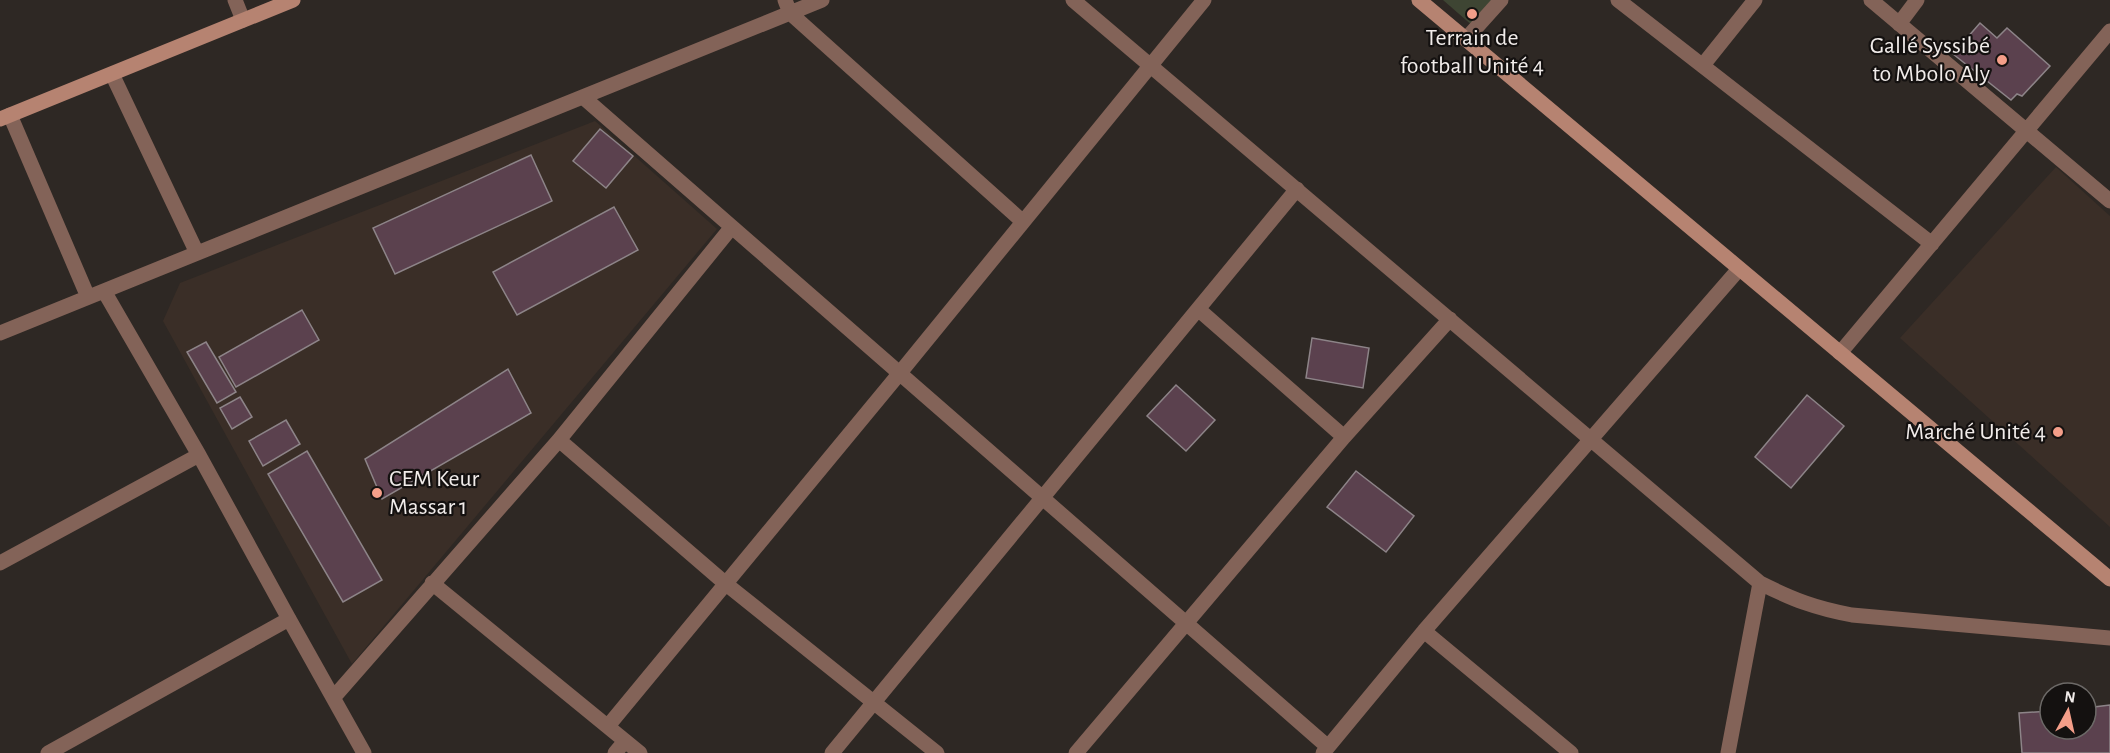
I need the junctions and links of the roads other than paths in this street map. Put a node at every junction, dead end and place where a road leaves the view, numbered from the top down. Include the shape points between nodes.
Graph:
1 (235, 0) edge
2 (293, 0) edge
3 (822, 0) edge
4 (1073, 0) edge
5 (1204, 0) edge
6 (1419, 0) edge
7 (1501, 0) edge
8 (1618, 0) edge
9 (1755, 0) edge
10 (1871, 0) edge
11 (1917, 0) edge
12 (788, 7) edge
13 (243, 20) junction
14 (1899, 24) junction
15 (2110, 31) edge
16 (1466, 39) junction
17 (1150, 65) junction
18 (1703, 65) junction
19 (112, 74) junction
20 (583, 97) junction
21 (5, 117) edge
22 (2026, 130) junction
23 (1297, 189) junction
24 (2110, 201) edge
25 (1022, 221) junction
26 (731, 228) junction
27 (1932, 244) junction
28 (197, 253) junction
29 (1739, 269) junction
30 (104, 291) junction
31 (88, 297) junction
32 (1198, 309) junction
33 (1450, 319) junction
34 (0, 333) edge
35 (1840, 353) junction
36 (899, 374) junction
37 (1344, 437) junction
38 (559, 440) junction
39 (1592, 440) junction
40 (199, 455) junction
41 (1042, 498) junction
42 (0, 564) edge
43 (2110, 579) edge
44 (1761, 582) junction
45 (432, 583) junction
46 (726, 584) junction
47 (288, 620) junction
48 (1185, 622) junction
49 (1424, 632) junction
50 (2110, 638) edge
51 (334, 697) junction
52 (874, 702) junction
53 (608, 726) junction
54 (625, 741) junction
55 (1326, 750) edge
56 (48, 753) edge
57 (364, 753) edge
58 (615, 753) edge
59 (640, 753) edge
60 (832, 753) edge
61 (937, 753) edge
62 (1076, 753) edge
63 (1571, 753) edge
64 (1728, 753) edge

1 - 13 street
2 - 13 street
3 - 12 street
4 - 17 street
5 - 17 street
6 - 16 street
7 - 16 street
8 - 18 street
9 - 18 street
10 - 14 street
11 - 14 street
12 - 20 street
12 - 25 street
13 - 19 street
14 - 22 street
15 - 22 street
16 - 29 street
17 - 23 street
17 - 25 street
18 - 27 street
19 - 21 street
19 - 28 street
20 - 26 street
20 - 28 street
21 - 31 street
22 - 24 street
22 - 27 street
23 - 32 street
23 - 33 street
25 - 36 street
26 - 36 street
26 - 38 street
27 - 35 street
28 - 30 street
29 - 35 street
29 - 39 street
30 - 31 street
30 - 40 street
31 - 34 street
32 - 37 street
32 - 41 street
33 - 37 street
33 - 39 street
35 - 43 street
36 - 41 street
36 - 46 street
37 - 48 street
38 - 45 street
38 - 46 street
39 - 44 street
39 - 49 street
40 - 42 street
40 - 47 street
41 - 48 street
41 - 52 street
44 - 50 street via 1796,601 1852,615
44 - 64 street
45 - 51 street
45 - 53 street
46 - 52 street
46 - 53 street
47 - 51 street
47 - 56 street
48 - 55 street
48 - 62 street
49 - 55 street
49 - 63 street
51 - 57 street
52 - 60 street
52 - 61 street
53 - 54 street
54 - 58 street
54 - 59 street

